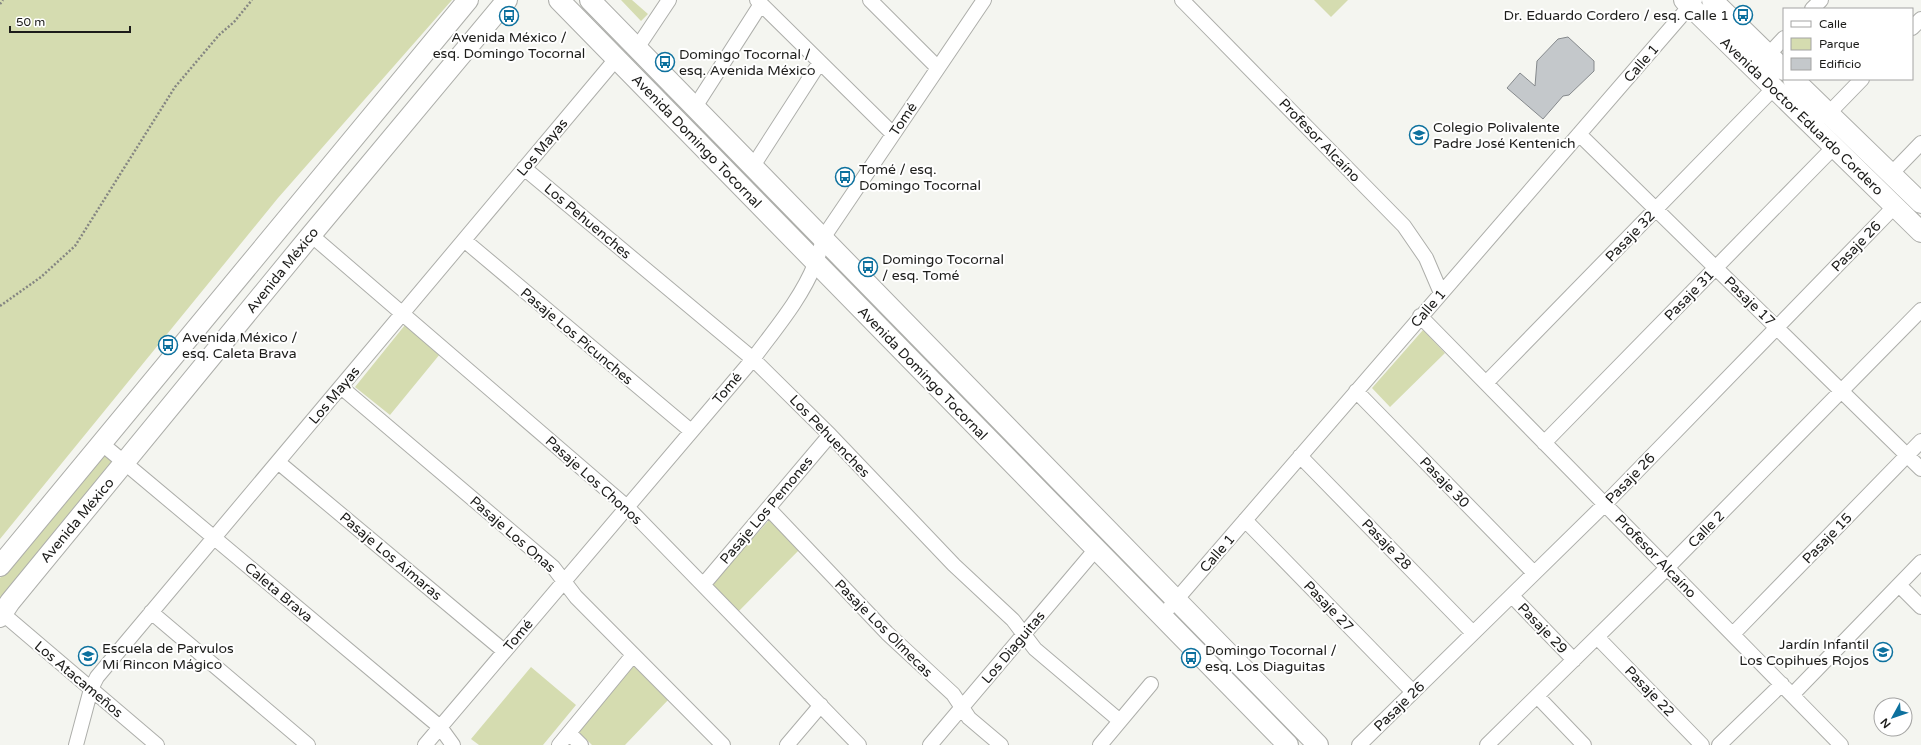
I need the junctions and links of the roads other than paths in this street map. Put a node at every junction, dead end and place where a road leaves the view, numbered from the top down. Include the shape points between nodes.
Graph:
1 (468, 0) edge
2 (507, 0) edge
3 (559, 0) edge
4 (590, 0) edge
5 (669, 0) edge
6 (870, 0) edge
7 (984, 0) edge
8 (1182, 0) edge
9 (1712, 0) edge
10 (1821, 0) edge
11 (759, 2) edge
12 (1690, 2) edge
13 (1813, 8) edge
14 (1921, 19) edge
15 (1913, 27) edge
16 (1783, 39) edge
17 (637, 48) junction
18 (1768, 54) junction
19 (616, 59) junction
20 (820, 62) junction
21 (938, 68) junction
22 (1783, 69) edge
23 (1794, 80) edge
24 (1861, 80) edge
25 (1774, 88) junction
26 (695, 107) junction
27 (1829, 113) junction
28 (893, 134) junction
29 (1579, 134) junction
30 (1921, 143) edge
31 (1834, 147) junction
32 (753, 166) junction
33 (524, 168) junction
34 (1891, 174) junction
35 (1921, 204) edge
36 (1894, 206) junction
37 (1656, 209) junction
38 (1921, 232) edge
39 (310, 235) junction
40 (823, 238) junction
41 (464, 240) junction
42 (816, 263) junction
43 (1716, 268) junction
44 (1441, 292) junction
45 (1921, 310) edge
46 (402, 314) junction
47 (1420, 316) junction
48 (1777, 328) junction
49 (753, 359) junction
50 (1486, 383) junction
51 (341, 387) junction
52 (1356, 391) junction
53 (1841, 391) junction
54 (691, 432) junction
55 (830, 435) junction
56 (1921, 441) edge
57 (101, 443) junction
58 (1544, 443) junction
59 (1907, 455) junction
60 (1300, 456) junction
61 (278, 462) junction
62 (125, 463) junction
63 (1921, 469) edge
64 (1605, 504) junction
65 (627, 507) junction
66 (768, 508) junction
67 (1245, 520) junction
68 (214, 538) junction
69 (1096, 549) junction
70 (1921, 562) edge
71 (0, 566) edge
72 (1667, 568) junction
73 (1534, 573) junction
74 (564, 581) junction
75 (703, 585) junction
76 (1899, 585) junction
77 (1512, 596) junction
78 (1176, 601) junction
79 (1921, 607) edge
80 (151, 612) junction
81 (1, 615) edge
82 (1162, 617) junction
83 (1473, 633) junction
84 (1024, 634) junction
85 (1733, 634) junction
86 (1597, 636) junction
87 (504, 652) junction
88 (633, 655) junction
89 (1574, 660) junction
90 (1151, 684) dead end
91 (1782, 684) junction
92 (91, 689) junction
93 (1413, 692) junction
94 (1792, 695) junction
95 (1537, 696) junction
96 (821, 705) junction
97 (962, 708) junction
98 (1120, 721) junction
99 (440, 727) junction
100 (569, 733) junction
101 (76, 745) edge
102 (157, 745) edge
103 (308, 745) edge
104 (425, 745) edge
105 (453, 745) edge
106 (559, 745) edge
107 (581, 745) edge
108 (723, 745) edge
109 (787, 745) edge
110 (859, 745) edge
111 (930, 745) edge
112 (1001, 745) edge
113 (1100, 745) edge
114 (1288, 745) edge
115 (1318, 745) edge
116 (1359, 745) edge
117 (1487, 745) edge
118 (1584, 745) edge
119 (1702, 745) edge
120 (1719, 745) edge
121 (1841, 745) edge

1 - 57 main road, Avenida México
2 - 39 main road, Avenida México
3 - 19 main road, Avenida Domingo Tocornal
4 - 17 main road, Avenida Domingo Tocornal
5 - 17 street
6 - 21 street
7 - 21 street, Tomé
8 - 44 street, Profesor Alcaíno via 1404,226 1426,258
9 - 18 main road, Avenida Doctor Eduardo Cordero
10 - 13 street
11 - 20 street
11 - 26 street
12 - 25 main road, Avenida Doctor Eduardo Cordero
12 - 29 street, Calle 1
14 - 15 street
16 - 18 street
17 - 26 main road, Avenida Domingo Tocornal
18 - 22 main road, Avenida Doctor Eduardo Cordero
19 - 33 street, Los Mayas
19 - 42 main road, Avenida Domingo Tocornal
20 - 28 street
20 - 32 street
21 - 28 street, Tomé
23 - 27 main road, Avenida Doctor Eduardo Cordero
24 - 27 street
25 - 31 main road, Avenida Doctor Eduardo Cordero
25 - 37 street, Pasaje 32
26 - 32 main road, Avenida Domingo Tocornal
27 - 34 main road, Avenida Doctor Eduardo Cordero
28 - 40 street, Tomé
29 - 37 street, Pasaje 17
29 - 44 street, Calle 1
30 - 34 street
31 - 36 main road, Avenida Doctor Eduardo Cordero
31 - 43 street, Pasaje 31
32 - 40 main road, Avenida Domingo Tocornal
33 - 41 street, Los Mayas
33 - 49 street, Los Pehuenches
34 - 35 main road, Avenida Doctor Eduardo Cordero
36 - 38 main road, Avenida Doctor Eduardo Cordero
36 - 48 street, Pasaje 26
37 - 43 street, Pasaje 17
37 - 50 street, Pasaje 32
39 - 46 street, Pasaje Los Chonos
39 - 62 main road, Avenida México
40 - 42 street, Tomé
40 - 78 main road, Avenida Domingo Tocornal
41 - 46 street, Los Mayas
41 - 54 street, Pasaje Los Picunches
42 - 49 street, Tomé via 791,307
42 - 69 main road, Avenida Domingo Tocornal
43 - 48 street, Pasaje 17
43 - 58 street, Pasaje 31
44 - 47 street, Calle 1
45 - 53 street, Calle 2
46 - 51 street, Los Mayas
46 - 65 street, Pasaje Los Chonos
47 - 50 street, Profesor Alcaíno
47 - 52 street, Calle 1
48 - 53 street, Pasaje 17
48 - 64 street, Pasaje 26
49 - 54 street, Tomé
49 - 55 street, Los Pehuenches
50 - 58 street, Profesor Alcaíno
51 - 61 street, Los Mayas
51 - 74 street, Pasaje Los Onas via 553,567
52 - 60 street, Calle 1
52 - 73 street, Pasaje 30
53 - 59 street, Pasaje 17
53 - 72 street, Calle 2
54 - 65 street, Tomé
55 - 66 street, Pasaje Los Pemones
55 - 84 street, Los Pehuenches
56 - 59 street, Pasaje 15
57 - 62 street, Caleta Brava
57 - 71 main road, Avenida México
58 - 64 street, Profesor Alcaíno
59 - 63 street, Pasaje 17
59 - 85 street, Pasaje 15
60 - 67 street, Calle 1
60 - 83 street, Pasaje 28
61 - 68 street, Los Mayas
61 - 87 street, Pasaje Los Aimaras
62 - 68 street, Caleta Brava
62 - 81 main road, Avenida México
64 - 72 street, Profesor Alcaíno
64 - 73 street, Pasaje 26
65 - 74 street, Tomé
65 - 75 street, Pasaje Los Chonos
66 - 75 street, Pasaje Los Pemones
66 - 97 street, Pasaje Los Olmecas via 887,633 953,694
67 - 78 street, Calle 1
67 - 93 street, Pasaje 27
68 - 80 street, Los Mayas
68 - 99 street, Caleta Brava
69 - 82 main road, Avenida Domingo Tocornal
69 - 84 street, Los Diaguitas
70 - 76 street
72 - 85 street, Profesor Alcaíno
72 - 86 street, Calle 2
73 - 77 street, Pasaje 26
74 - 87 street, Tomé
74 - 88 street, Pasaje Los Onas via 576,597
75 - 96 street, Pasaje Los Chonos
76 - 79 street
76 - 94 street
77 - 83 street, Pasaje 26
77 - 89 street, Pasaje 29
78 - 82 street, Calle 1
78 - 115 main road, Avenida Domingo Tocornal
80 - 92 street, Los Mayas via 97,677
80 - 103 street
81 - 92 street, Los Atacameños
82 - 114 main road, Avenida Domingo Tocornal
83 - 93 street, Pasaje 26
84 - 97 street, Los Diaguitas
84 - 98 street, Los Pehuenches via 1035,649
85 - 91 street, Profesor Alcaíno
86 - 89 street, Calle 2
86 - 119 street, Pasaje 22
87 - 99 street, Tomé
88 - 100 street
88 - 108 street, Pasaje Los Onas
89 - 95 street, Calle 2
90 - 98 street
91 - 94 street, Profesor Alcaíno
91 - 120 street
92 - 101 street, Los Mayas
92 - 102 street, Los Atacameños
93 - 116 street, Pasaje 26
94 - 121 street, Profesor Alcaíno
95 - 117 street, Calle 2
95 - 118 street
96 - 109 street
96 - 110 street, Pasaje Los Chonos
97 - 111 street, Los Diaguitas
97 - 112 street, Pasaje Los Olmecas via 969,718
98 - 113 street
99 - 104 street, Tomé
99 - 105 street, Caleta Brava
100 - 106 street
100 - 107 street

